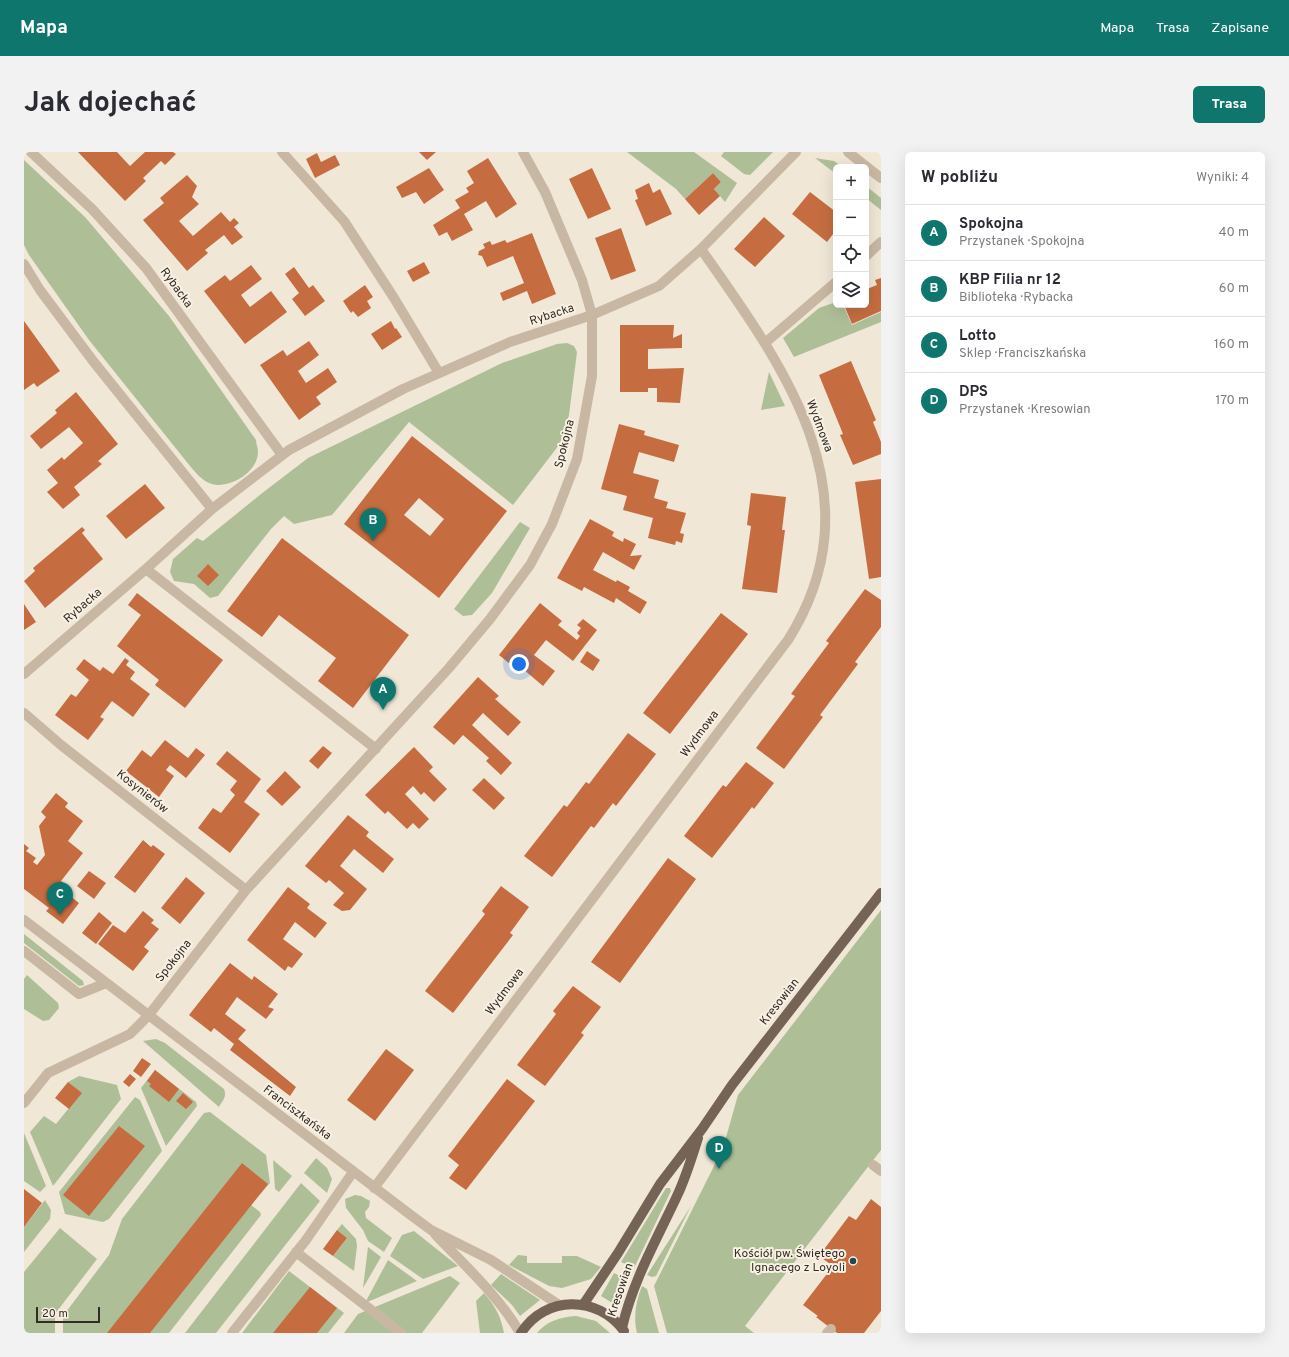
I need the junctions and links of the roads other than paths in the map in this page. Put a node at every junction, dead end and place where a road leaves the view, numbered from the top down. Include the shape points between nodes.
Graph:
1 (31, 152) edge
2 (282, 152) edge
3 (523, 152) edge
4 (796, 152) edge
5 (848, 152) edge
6 (881, 178) edge
7 (881, 242) edge
8 (701, 249) junction
9 (869, 253) edge
10 (24, 264) edge
11 (833, 285) edge
12 (592, 315) junction
13 (765, 343) junction
14 (440, 373) junction
15 (282, 455) junction
16 (212, 509) junction
17 (146, 569) junction
18 (24, 674) edge
19 (24, 713) edge
20 (376, 748) junction
21 (246, 890) junction
22 (881, 893) edge
23 (24, 920) edge
24 (24, 951) edge
25 (106, 983) junction
26 (148, 1016) junction
27 (24, 1103) edge
28 (702, 1129) junction
29 (353, 1172) junction
30 (374, 1188) junction
31 (431, 1230) junction
32 (296, 1252) junction
33 (559, 1305) junction
34 (583, 1305) junction
35 (624, 1330) edge
36 (232, 1333) edge
37 (401, 1333) edge
38 (521, 1333) edge

1 - 15 street, Rybacka via 92,209 146,268
2 - 14 street via 344,221
3 - 12 street, Spokojna via 545,192 582,280
4 - 8 street, Rybacka
5 - 6 street
7 - 9 street
8 - 12 street, Rybacka via 659,286
8 - 13 street, Wydmowa via 756,326
10 - 16 street via 40,290 93,361
11 - 13 street
12 - 14 street, Rybacka via 510,342
12 - 20 street, Spokojna via 592,376 578,459 552,524 530,565 490,619
13 - 30 street, Wydmowa via 798,407 823,478 826,511 823,555 802,618 788,640
14 - 15 street, Rybacka via 403,389
15 - 16 street, Rybacka
16 - 17 street, Rybacka
17 - 18 street, Rybacka
17 - 20 street
19 - 21 street, Kosynierów via 60,745
20 - 21 street, Spokojna
21 - 26 street, Spokojna
22 - 28 main road, Kresowian via 732,1085
23 - 25 street, Franciszkańska
24 - 25 street via 79,994
25 - 26 street, Franciszkańska
26 - 27 street via 130,1034 48,1073
26 - 29 street, Franciszkańska
28 - 34 main road, Kresowian via 660,1184
28 - 35 main road, Kresowian via 678,1194 638,1277 628,1303
29 - 30 street, Franciszkańska
29 - 32 street
30 - 31 street, Franciszkańska
31 - 33 street, Franciszkańska via 491,1260
31 - 38 street, Franciszkańska via 497,1300
32 - 36 street
32 - 37 street
33 - 34 main road
33 - 38 main road via 539,1314
34 - 35 main road via 602,1311

